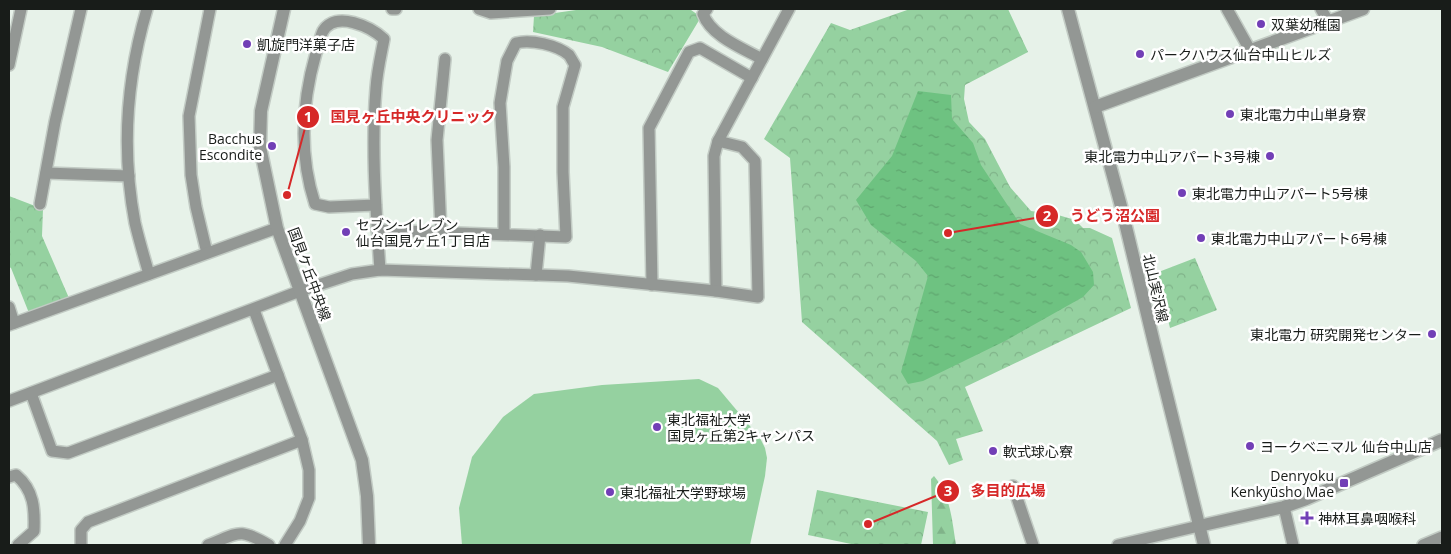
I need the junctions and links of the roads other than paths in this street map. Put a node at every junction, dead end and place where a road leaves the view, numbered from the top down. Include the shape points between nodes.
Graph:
1 (21, 9) edge
2 (81, 9) edge
3 (148, 9) edge
4 (210, 9) edge
5 (284, 9) edge
6 (479, 9) edge
7 (535, 9) edge
8 (550, 9) edge
9 (707, 9) edge
10 (790, 9) edge
11 (1068, 9) edge
12 (1227, 9) edge
13 (1321, 9) edge
14 (1363, 9) edge
15 (1328, 21) junction
16 (1250, 50) junction
17 (445, 59) dead end
18 (762, 59) junction
19 (9, 65) edge
20 (752, 78) junction
21 (1095, 108) junction
22 (718, 141) junction
23 (46, 173) junction
24 (129, 176) junction
25 (40, 204) dead end
26 (376, 205) junction
27 (277, 228) junction
28 (378, 230) junction
29 (441, 232) junction
30 (504, 234) junction
31 (540, 235) junction
32 (207, 253) junction
33 (380, 270) junction
34 (149, 274) junction
35 (536, 275) junction
36 (652, 285) junction
37 (300, 291) junction
38 (716, 291) junction
39 (9, 307) edge
40 (254, 310) junction
41 (12, 324) edge
42 (278, 375) junction
43 (31, 393) junction
44 (9, 401) edge
45 (302, 440) junction
46 (1442, 440) edge
47 (9, 477) edge
48 (1013, 486) dead end
49 (1284, 507) junction
50 (1199, 526) junction
51 (1442, 537) edge
52 (18, 545) edge
53 (81, 545) edge
54 (208, 545) edge
55 (269, 545) edge
56 (285, 545) edge
57 (369, 545) edge
58 (1033, 545) edge
59 (1120, 545) edge
60 (1204, 545) edge
61 (1293, 545) edge
62 (1423, 545) edge

1 - 19 street
2 - 23 street
3 - 24 street via 127,104
4 - 32 street via 189,116 191,175
5 - 27 street, 国見ケ丘中央線 via 261,111 260,147
6 - 7 street via 491,13
7 - 8 street
9 - 18 street via 704,14 707,24 714,31
10 - 18 street
11 - 21 street, 北山実沢線
12 - 16 street
13 - 15 street
14 - 15 street
15 - 16 street
16 - 21 street
17 - 29 street via 437,140
18 - 20 street
20 - 22 street
20 - 36 street via 700,48 689,52 649,128
21 - 50 street, 北山実沢線 via 1122,206
22 - 38 street via 714,156
22 - 38 street via 742,147 754,160 758,297
23 - 24 street
23 - 25 street
24 - 34 street via 136,224
26 - 26 street via 376,87 384,39 373,30 349,21 333,22 323,31 311,72 304,126 310,189 315,204 329,207
26 - 28 street
27 - 32 street
27 - 37 street, 国見ケ丘中央線
28 - 29 street
28 - 33 street
29 - 30 street
30 - 31 street
30 - 31 street via 500,104 507,61 516,43 526,40 546,44 568,55 575,65 564,107 562,172 566,237
31 - 35 street
32 - 34 street
33 - 35 street
33 - 37 street via 352,274
34 - 41 street
35 - 36 street
36 - 38 street
37 - 40 street
37 - 57 street, 国見ケ丘中央線 via 362,460
39 - 41 street
40 - 42 street
40 - 43 street
42 - 43 street via 68,453 52,451
42 - 45 street
43 - 44 street
45 - 53 street via 88,522 81,530
45 - 56 street via 309,470 309,498
46 - 49 street
47 - 52 street via 16,475 25,483 35,515 34,531
48 - 58 street
49 - 50 street
49 - 61 street
50 - 59 street
50 - 60 street, 北山実沢線
51 - 62 street
54 - 55 street via 241,532

